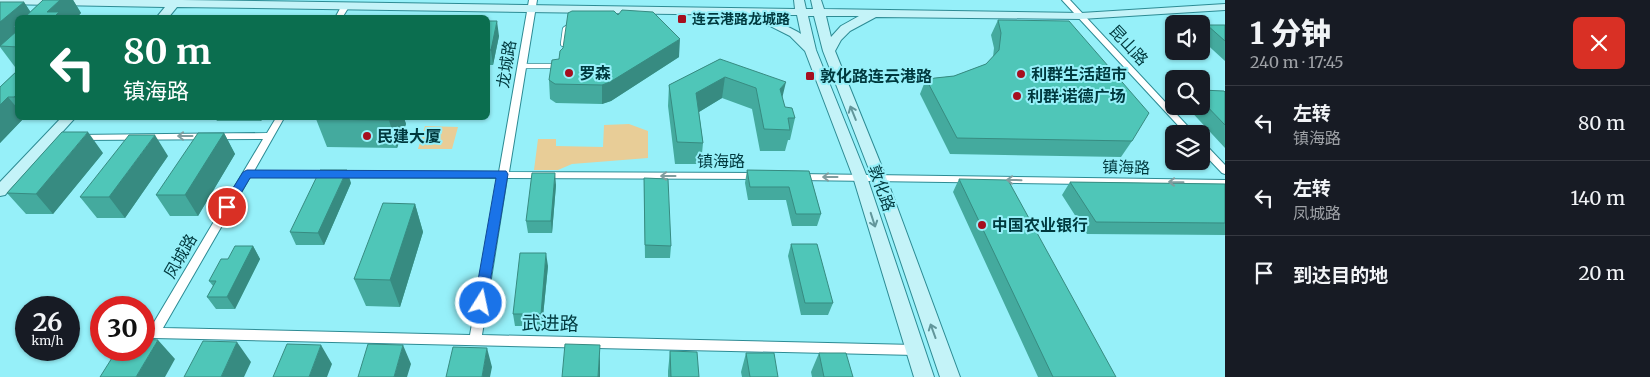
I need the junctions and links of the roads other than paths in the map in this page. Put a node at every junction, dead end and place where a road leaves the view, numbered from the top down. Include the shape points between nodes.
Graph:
1 (785, 0) edge
2 (1066, 0) edge
3 (0, 1) edge
4 (832, 1) dead end
5 (175, 2) edge
6 (532, 4) edge
7 (346, 5) junction
8 (801, 6) edge
9 (818, 6) edge
10 (1224, 8) edge
11 (746, 11) junction
12 (888, 12) junction
13 (164, 15) edge
14 (340, 15) edge
15 (1081, 16) junction
16 (575, 24) edge
17 (810, 50) junction
18 (562, 51) edge
19 (828, 51) junction
20 (561, 59) edge
21 (522, 66) junction
22 (67, 120) edge
23 (279, 120) edge
24 (1183, 125) edge
25 (269, 136) junction
26 (60, 137) junction
27 (1210, 155) edge
28 (1225, 171) edge
29 (247, 174) junction
30 (502, 174) junction
31 (770, 176) edge
32 (790, 177) edge
33 (860, 177) junction
34 (879, 177) junction
35 (1225, 183) edge
36 (0, 191) edge
37 (155, 331) edge
38 (155, 333) edge
39 (475, 340) junction
40 (915, 350) junction
41 (924, 377) edge
42 (950, 377) edge

1 - 11 main road via 766,8
2 - 15 street, 昆山路
3 - 5 main road
4 - 12 main road via 852,8
5 - 7 main road
5 - 13 main road
6 - 7 main road
6 - 11 main road via 619,13
6 - 21 street, 龙城路
7 - 14 street
8 - 9 main road
8 - 11 main road
8 - 17 main road, 敦化路
9 - 12 main road
9 - 19 main road, 敦化路
10 - 15 main road
11 - 17 main road via 786,29
12 - 15 main road
12 - 19 main road via 858,20 842,29
15 - 24 street, 昆山路
16 - 18 lane via 565,29
17 - 33 main road, 敦化路
34 -> 19 main road, 敦化路
20 - 21 lane via 560,66
21 - 30 street, 龙城路
22 - 26 main road
23 - 25 street, 凤城路
25 -> 26 street
25 - 29 street, 凤城路
26 - 36 main road
27 - 28 street
29 - 30 street, 镇海路
29 - 37 street, 凤城路
31 -> 30 street, 镇海路
30 - 39 street, 龙城路
33 -> 32 street, 镇海路
33 - 34 street, 镇海路
33 -> 40 main road, 敦化路
35 -> 34 street, 镇海路
42 -> 34 main road, 敦化路
38 - 39 street, 武进路
39 - 40 street, 武进路
40 - 41 main road, 敦化路

